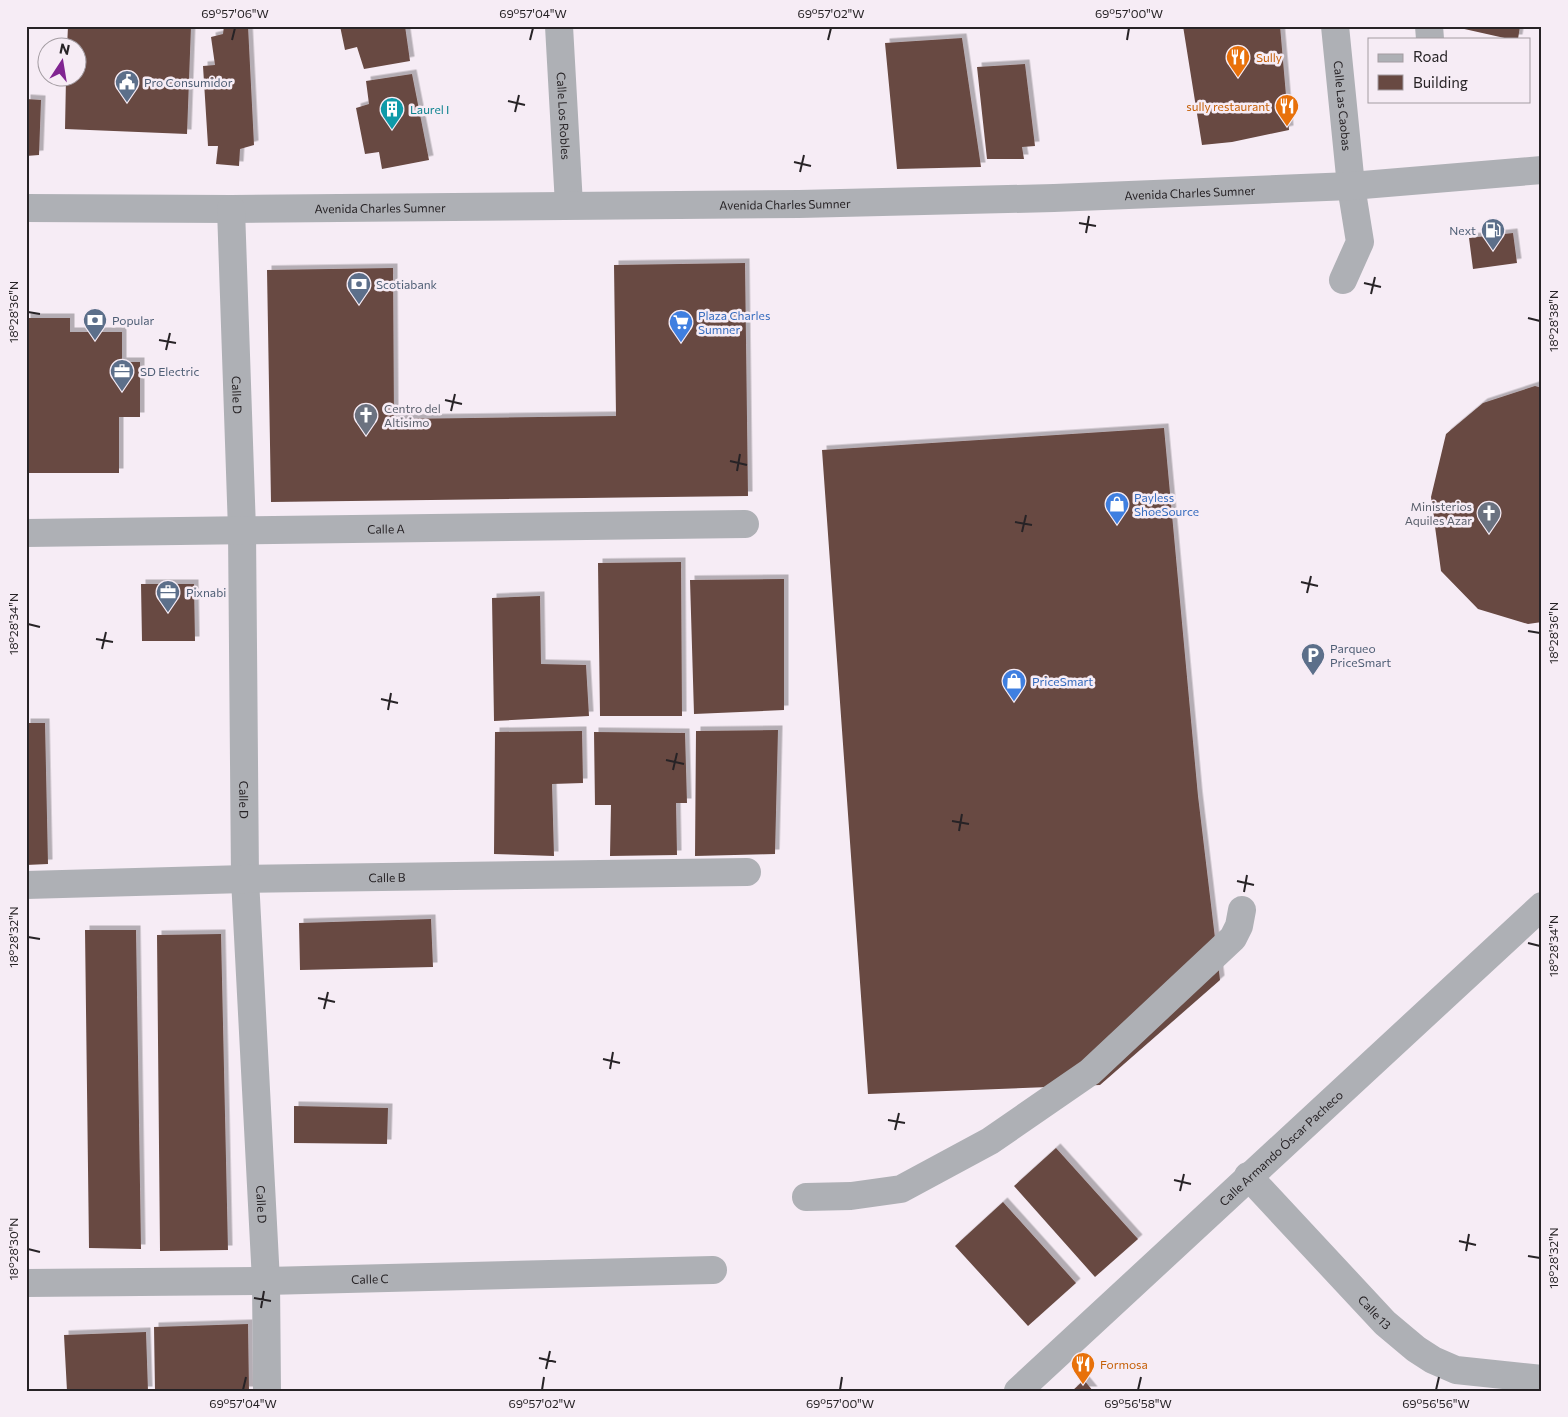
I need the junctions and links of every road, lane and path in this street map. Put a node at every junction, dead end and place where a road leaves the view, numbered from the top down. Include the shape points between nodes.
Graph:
1 (559, 26) edge
2 (1335, 26) edge
3 (1542, 170) edge
4 (1351, 186) junction
5 (569, 204) junction
6 (26, 208) edge
7 (231, 209) junction
8 (1343, 280) dead end
9 (745, 524) dead end
10 (242, 530) junction
11 (26, 533) edge
12 (747, 872) dead end
13 (244, 879) junction
14 (26, 885) edge
15 (1542, 906) edge
16 (1242, 910) dead end
17 (1248, 1176) junction
18 (806, 1197) dead end
19 (713, 1270) dead end
20 (266, 1282) junction
21 (26, 1283) edge
22 (1542, 1379) edge
23 (267, 1391) edge
24 (1018, 1391) edge

1 - 5 street, Calle Los Robles
2 - 4 street, Calle Las Caobas
3 - 4 street, Avenida Charles Sumner
4 - 5 street, Avenida Charles Sumner via 799,204
4 - 8 street, Calle Las Caobas via 1360,242
5 - 7 street, Avenida Charles Sumner
6 - 7 street, Avenida Charles Sumner
7 - 10 street, Calle D
9 - 10 street, Calle A
10 - 11 street, Calle A
10 - 13 street, Calle D
12 - 13 street, Calle B
13 - 14 street, Calle B
13 - 20 street, Calle D
15 - 17 street, Calle Armando Óscar Pacheco
16 - 18 street via 1239,926 1232,938 1090,1072 990,1141 901,1189 851,1196
17 - 22 street, Calle 13 via 1385,1323 1416,1349 1456,1370
17 - 24 street, Calle Armando Óscar Pacheco
19 - 20 street, Calle C
20 - 21 street, Calle C
20 - 23 street, Calle D

